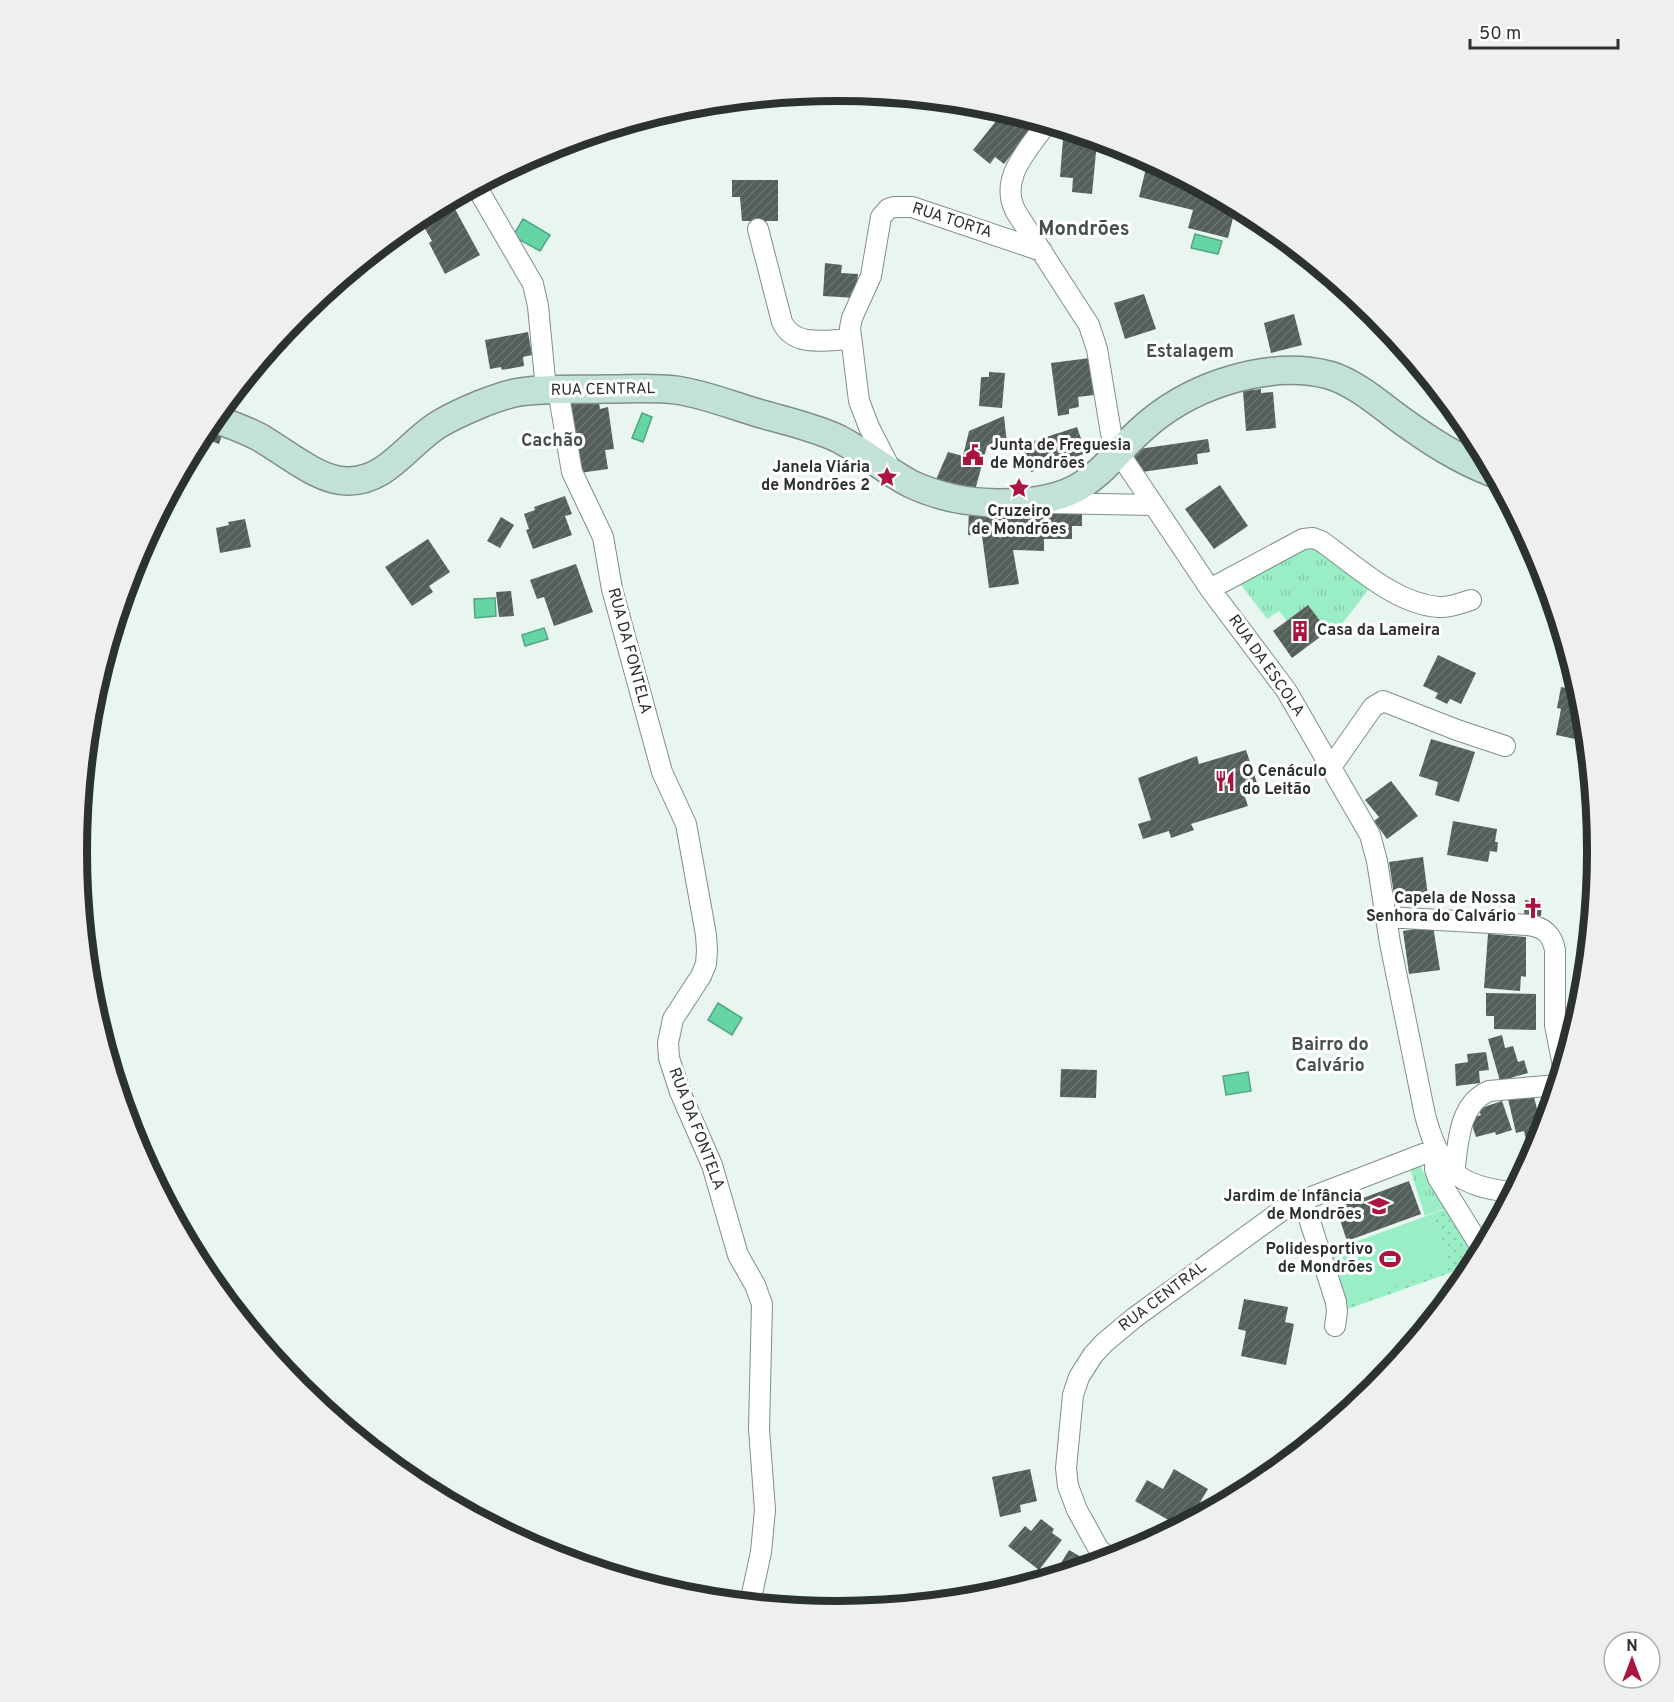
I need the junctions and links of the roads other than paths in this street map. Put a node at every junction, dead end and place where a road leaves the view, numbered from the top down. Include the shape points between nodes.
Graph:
1 (1042, 130) edge
2 (479, 192) edge
3 (758, 229) dead end
4 (1042, 251) junction
5 (850, 339) junction
6 (552, 390) junction
7 (222, 422) edge
8 (1119, 453) junction
9 (1482, 468) edge
10 (892, 472) junction
11 (1010, 502) junction
12 (1153, 505) junction
13 (1210, 589) junction
14 (1471, 600) dead end
15 (1505, 746) dead end
16 (1331, 767) junction
17 (1386, 917) junction
18 (1560, 1049) edge
19 (1549, 1086) edge
20 (1436, 1149) junction
21 (1454, 1173) junction
22 (1506, 1191) edge
23 (1303, 1200) junction
24 (1477, 1242) edge
25 (1335, 1326) dead end
26 (1102, 1552) edge
27 (752, 1596) edge

1 - 4 street, RUA DA ESCOLA via 1017,166 1009,192 1016,212
2 - 6 street, RUA DA FONTELA via 533,284
3 - 5 street via 782,322 789,332 807,340
4 - 5 street, RUA TORTA via 912,207 888,209 879,223 871,276 852,318
4 - 8 street, RUA DA ESCOLA via 1093,333 1111,433
5 - 10 street, RUA TORTA via 859,401
6 - 7 main road, RUA CENTRAL via 510,394 447,420 386,468 351,481 325,477 256,436
6 - 10 main road, RUA CENTRAL via 688,392 822,432
6 - 27 street, RUA DA FONTELA via 572,472 603,537 612,589 662,772 686,824 706,935 706,964 675,1014 668,1043 674,1075 712,1165 738,1255 762,1304 759,1429 765,1510
8 - 9 main road, RUA CENTRAL via 1156,417 1198,393 1249,374 1297,371 1348,383 1440,446
8 - 11 main road, RUA CENTRAL via 1099,474 1074,490 1042,500
8 - 12 street, RUA DA ESCOLA
10 - 11 main road, RUA CENTRAL via 945,496
11 - 12 street
12 - 13 street, RUA DA ESCOLA
13 - 14 street via 1313,537 1404,597 1438,607
13 - 16 street, RUA DA ESCOLA via 1286,690
15 - 16 street via 1383,701 1373,707
16 - 17 street, RUA DA ESCOLA via 1373,843
17 - 18 street via 1528,925 1545,930 1555,950 1555,1025
17 - 20 street, RUA DA ESCOLA via 1425,1115
19 - 21 street via 1489,1091 1479,1096 1462,1125
20 - 21 street
20 - 23 street, RUA CENTRAL
20 - 24 street via 1438,1178
21 - 22 street via 1474,1184
23 - 25 street via 1336,1302
23 - 26 street, RUA CENTRAL via 1280,1211 1134,1318 1099,1348 1083,1370 1072,1404 1066,1477 1084,1524

